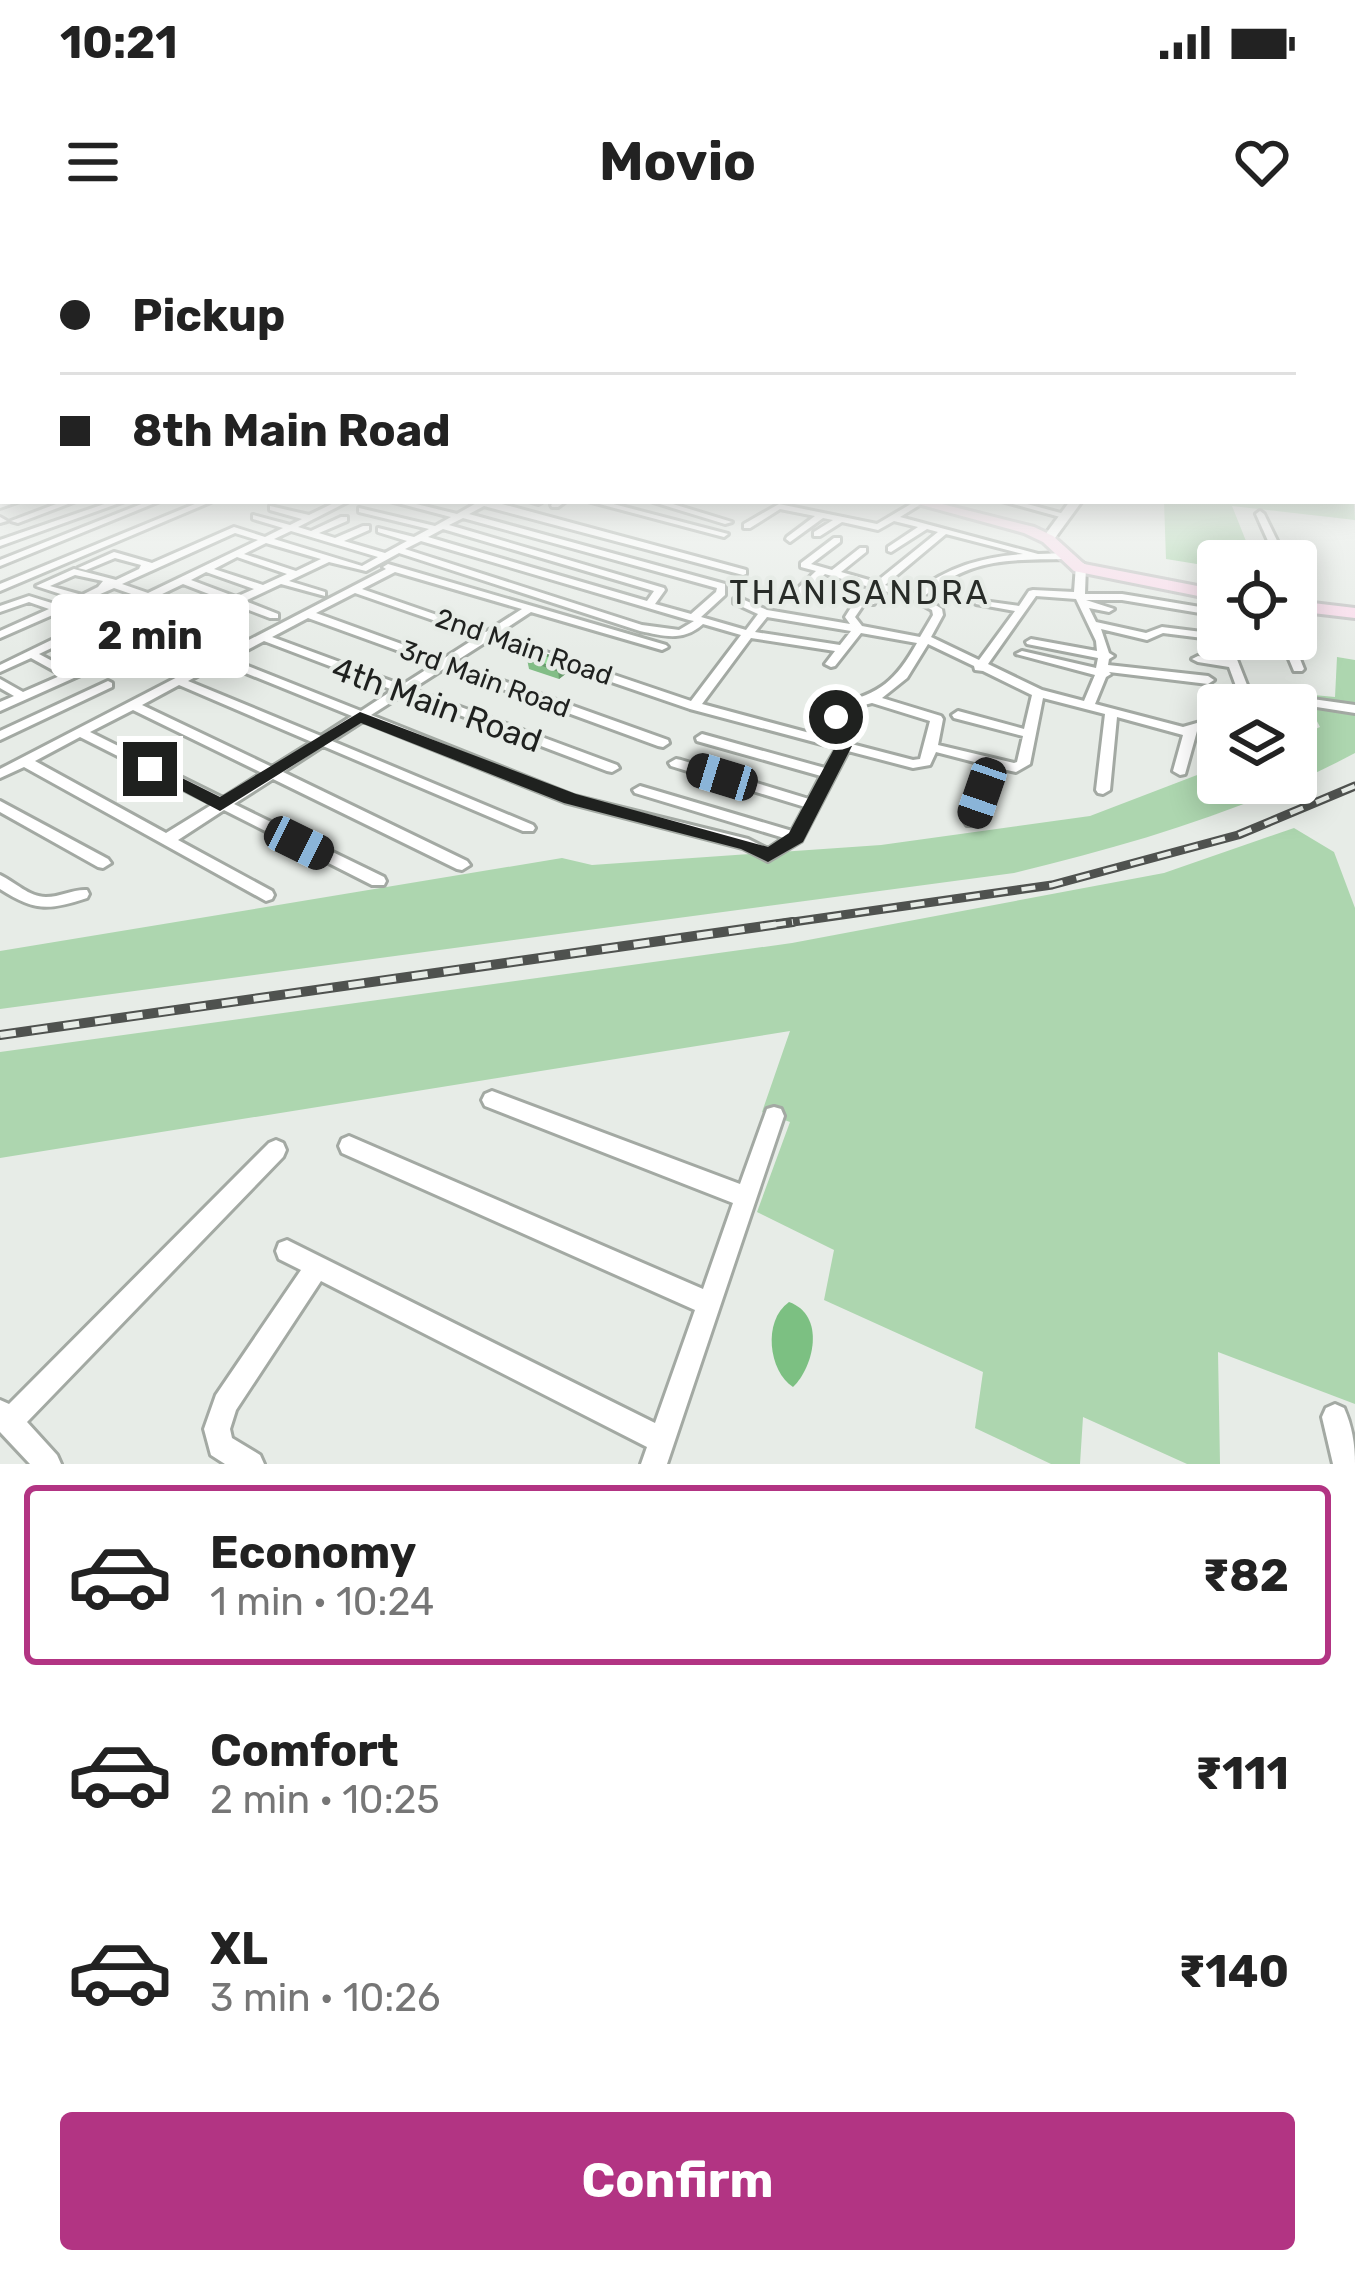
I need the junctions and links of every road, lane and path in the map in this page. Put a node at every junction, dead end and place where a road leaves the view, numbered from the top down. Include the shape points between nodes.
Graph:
1 (65, 537) edge
2 (111, 537) edge
3 (122, 537) edge
4 (217, 537) edge
5 (251, 537) edge
6 (271, 537) edge
7 (322, 537) edge
8 (345, 537) edge
9 (410, 537) edge
10 (421, 537) edge
11 (475, 537) edge
12 (539, 537) edge
13 (612, 537) edge
14 (908, 537) edge
15 (937, 537) edge
16 (966, 537) edge
17 (1062, 537) edge
18 (418, 539) junction
19 (837, 540) dead end
20 (336, 541) junction
21 (262, 542) junction
22 (48, 544) junction
23 (134, 544) dead end
24 (891, 549) dead end
25 (66, 550) dead end
26 (90, 550) junction
27 (863, 550) dead end
28 (236, 554) junction
29 (108, 555) dead end
30 (1036, 557) junction
31 (12, 559) junction
32 (393, 559) junction
33 (325, 561) junction
34 (1073, 562) junction
35 (0, 563) edge
36 (206, 568) junction
37 (142, 569) junction
38 (743, 572) dead end
39 (828, 572) junction
40 (296, 574) junction
41 (0, 577) edge
42 (182, 580) junction
43 (280, 581) junction
44 (113, 584) junction
45 (879, 585) junction
46 (0, 588) edge
47 (264, 589) junction
48 (354, 590) junction
49 (1197, 593) edge
50 (321, 594) dead end
51 (86, 595) junction
52 (151, 596) junction
53 (797, 596) dead end
54 (1197, 596) edge
55 (916, 597) junction
56 (1079, 598) junction
57 (236, 602) junction
58 (738, 602) dead end
59 (980, 602) dead end
60 (1317, 604) edge
61 (650, 605) junction
62 (182, 608) dead end
63 (0, 609) edge
64 (59, 609) junction
65 (529, 609) junction
66 (1021, 609) junction
67 (1108, 609) dead end
68 (1355, 611) edge
69 (117, 612) junction
70 (764, 613) junction
71 (308, 614) junction
72 (274, 616) dead end
73 (697, 619) junction
74 (154, 622) dead end
75 (1093, 624) junction
76 (85, 628) junction
77 (858, 629) junction
78 (173, 630) junction
79 (748, 634) junction
80 (1197, 634) edge
81 (0, 635) edge
82 (488, 635) junction
83 (263, 637) junction
84 (924, 640) junction
85 (1031, 642) dead end
86 (142, 644) junction
87 (662, 647) dead end
88 (842, 649) junction
89 (129, 650) junction
90 (219, 652) junction
91 (31, 654) junction
92 (1022, 654) dead end
93 (176, 658) dead end
94 (1205, 660) edge
95 (1232, 660) edge
96 (1295, 660) edge
97 (442, 664) junction
98 (831, 664) dead end
99 (1234, 664) junction
100 (1106, 666) junction
101 (2, 667) edge
102 (979, 668) junction
103 (1298, 669) dead end
104 (72, 676) junction
105 (1208, 680) dead end
106 (179, 681) junction
107 (0, 683) edge
108 (1241, 684) edge
109 (108, 686) dead end
110 (400, 691) junction
111 (1038, 693) junction
112 (23, 697) junction
113 (876, 700) junction
114 (133, 705) junction
115 (1317, 705) edge
116 (694, 706) junction
117 (1088, 706) junction
118 (0, 707) edge
119 (1355, 709) edge
120 (1111, 712) junction
121 (958, 715) dead end
122 (360, 716) junction
123 (1197, 728) edge
124 (1191, 730) junction
125 (79, 733) junction
126 (1030, 734) junction
127 (0, 736) edge
128 (702, 738) dead end
129 (824, 741) junction
130 (319, 742) junction
131 (663, 743) dead end
132 (844, 746) junction
133 (931, 747) junction
134 (24, 761) junction
135 (676, 763) dead end
136 (993, 763) junction
137 (612, 768) dead end
138 (1180, 771) dead end
139 (272, 772) junction
140 (0, 773) edge
141 (830, 774) junction
142 (640, 790) dead end
143 (1103, 790) dead end
144 (220, 805) junction
145 (814, 805) junction
146 (0, 806) edge
147 (972, 822) dead end
148 (528, 828) dead end
149 (796, 837) junction
150 (166, 840) junction
151 (103, 863) dead end
152 (462, 866) dead end
153 (0, 881) edge
154 (378, 881) dead end
155 (81, 894) dead end
156 (266, 895) dead end
157 (492, 1100) dead end
158 (774, 1116) dead end
159 (349, 1146) dead end
160 (275, 1150) dead end
161 (747, 1198) junction
162 (286, 1251) dead end
163 (317, 1266) junction
164 (710, 1304) junction
165 (1336, 1417) dead end
166 (4, 1418) edge
167 (658, 1452) edge
168 (48, 1464) edge
169 (250, 1464) edge
170 (1346, 1464) edge

1 - 22 street
2 - 26 street
3 - 23 street
4 - 37 street
5 - 21 street
6 - 21 street
7 - 20 street
8 - 20 street
9 - 18 street
10 - 18 street
11 - 61 street via 660,590
12 - 73 street via 722,586
13 - 38 street
14 - 24 street
15 - 45 street
16 - 30 street via 1030,548
17 - 34 main road
18 - 32 street
18 - 61 street
19 - 39 street via 805,564
20 - 32 street
21 - 28 street
21 - 33 street
22 - 25 street
22 - 31 street
26 - 29 street
26 - 46 street
27 - 39 street
28 - 36 street
28 - 40 street
30 - 34 street
30 - 55 street via 962,563
31 - 35 street
31 - 41 street via 29,565
32 - 33 street via 357,570
32 - 48 street
32 - 65 street
32 - 73 street via 640,628 678,635 691,632
33 - 40 street
34 - 49 main road
34 - 56 street
36 - 42 street
36 - 47 street
37 - 37 street via 112,579 83,568 114,556 148,564
37 - 44 street
39 - 45 street
39 - 53 street
40 - 43 street
42 - 52 street
42 - 57 street
43 - 47 street
43 - 50 street
44 - 51 street
44 - 52 street
45 - 55 street
45 - 77 street via 850,617
47 - 57 street
48 - 71 street
48 - 82 street, 2nd Main Road
51 - 51 street via 73,598 41,588 74,572 111,580
51 - 64 street
52 - 62 street
52 - 69 street
54 - 56 street
55 - 84 street via 938,612
56 - 66 street via 1035,591
56 - 67 street
56 - 75 street
57 - 72 street
57 - 78 street
58 - 70 street
59 - 66 street
60 - 68 main road
61 - 73 street
63 - 64 street via 29,599
64 - 81 street
65 - 82 street
65 - 87 street
66 - 102 street
69 - 74 street
69 - 76 street
70 - 77 street
70 - 79 street
71 - 83 street
71 - 97 street, 3rd Main Road
73 - 79 street
75 - 80 street via 1147,638 1162,629
75 - 100 street
76 - 89 street
76 - 91 street
77 - 84 street
77 - 88 street
78 - 86 street
78 - 90 street
79 - 88 street
79 - 116 street
82 - 97 street
82 - 116 street, 2nd Main Road
83 - 90 street
83 - 110 street, 4th Main Road
84 - 102 street
84 - 113 street via 901,683
85 - 100 street
86 - 89 street
86 - 93 street
88 - 98 street
89 - 104 street
90 - 106 street
90 - 122 street
91 - 101 street
91 - 104 street
92 - 100 street
94 - 99 street
95 - 99 street
96 - 103 street
97 - 110 street
97 - 131 street, 3rd Main Road
99 - 108 street
100 - 105 street
100 - 117 street
102 - 111 street
104 - 112 street
106 - 114 street
106 - 130 street
107 - 112 street
109 - 127 street
110 - 122 street
110 - 137 street, 4th Main Road
111 - 117 street
111 - 126 street
112 - 118 street
113 - 129 street via 843,706
113 - 133 street via 938,718
114 - 125 street
114 - 139 street
115 - 119 street
116 - 129 street, 2nd Main Road
117 - 120 street
120 - 124 street
120 - 143 street
121 - 126 street
122 - 130 street
122 - 149 street via 570,799 768,856
123 - 124 street
124 - 138 street
125 - 134 street
125 - 144 street
126 - 136 street via 1024,764
128 - 141 street
129 - 132 street, 2nd Main Road
130 - 139 street
130 - 148 street
132 - 133 street, 2nd Main Road via 914,764 925,762
132 - 141 street
133 - 136 street
134 - 140 street
134 - 150 street
135 - 145 street
136 - 147 street
139 - 144 street
139 - 152 street
141 - 145 street
142 - 149 street
144 - 150 street
144 - 154 street
145 - 149 street
146 - 151 street
150 - 156 street
153 - 155 street via 33,903
157 - 161 street
158 - 161 street
159 - 164 street
160 - 166 street
161 - 164 street
162 - 163 street
163 - 167 street
163 - 169 street via 221,1417 220,1446
164 - 167 street
165 - 170 street
166 - 168 street

